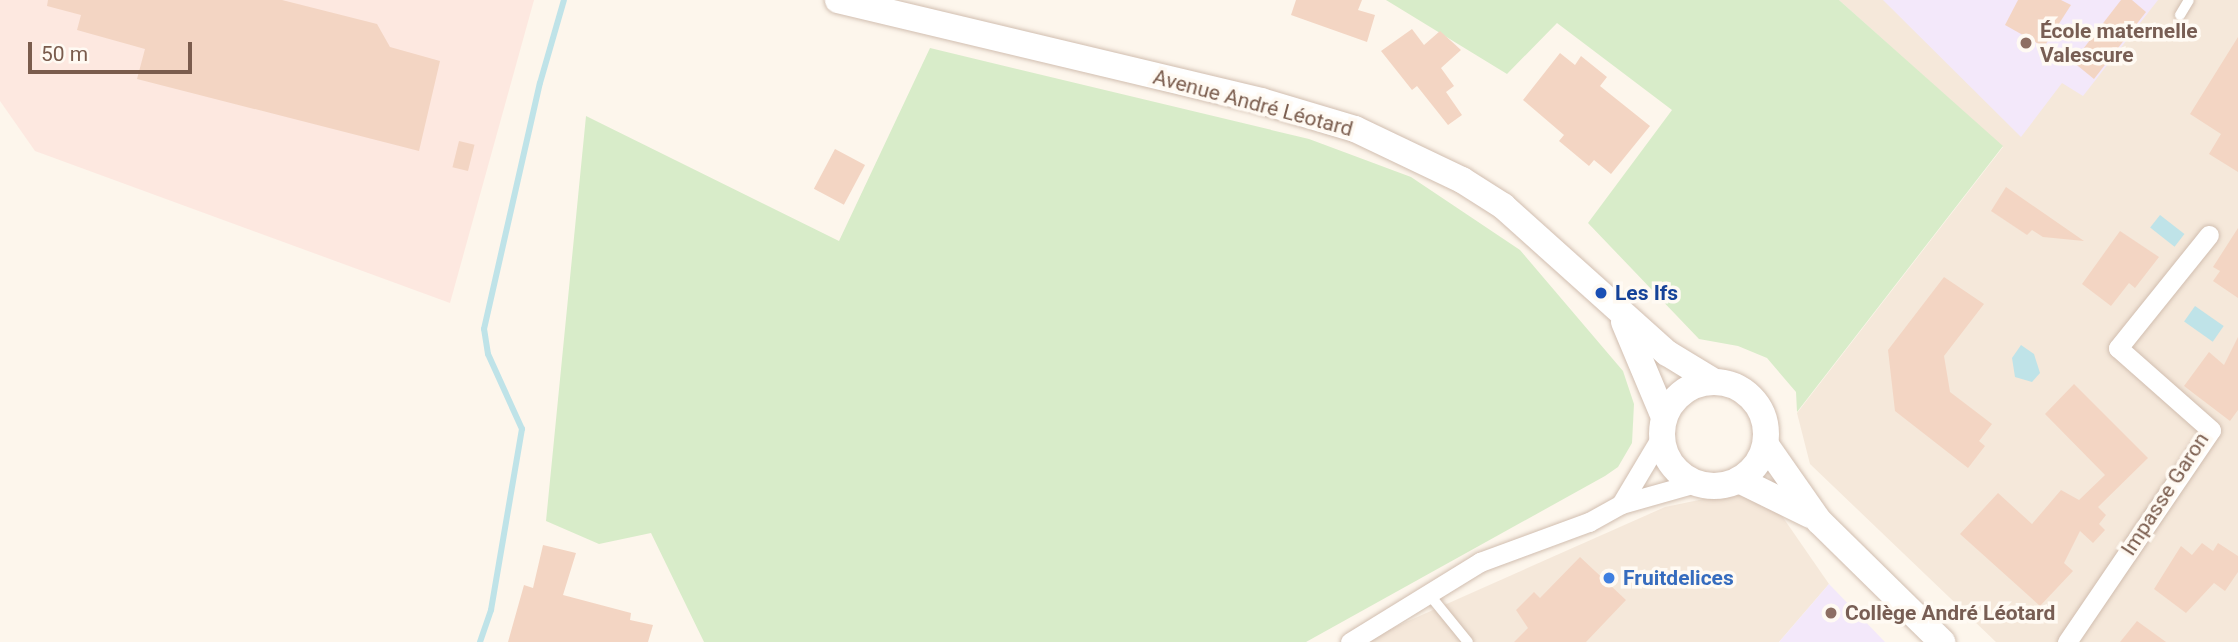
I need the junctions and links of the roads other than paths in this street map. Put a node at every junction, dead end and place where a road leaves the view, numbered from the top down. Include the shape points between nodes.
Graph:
1 (838, 0) edge
2 (2189, 0) edge
3 (2180, 15) dead end
4 (2209, 235) dead end
5 (1619, 311) junction
6 (1713, 381) junction
7 (1663, 427) junction
8 (1766, 445) junction
9 (1739, 480) junction
10 (1696, 483) junction
11 (1621, 504) junction
12 (1819, 521) junction
13 (1428, 593) junction
14 (1350, 642) edge
15 (1468, 642) edge
16 (1942, 642) edge
17 (2067, 642) edge

1 - 5 main road, Avenue André Léotard via 1261,101 1355,130 1462,180 1503,206
2 - 3 lane
4 - 17 street, Impasse Garon via 2118,348 2211,430
5 - 6 main road, Avenue André Léotard via 1667,353
5 - 7 main road, Avenue André Léotard
6 - 7 main road via 1678,395
6 - 8 main road via 1750,396 1764,418
7 - 10 main road via 1672,465
7 - 11 street
8 - 9 main road via 1756,465
8 - 12 main road
9 - 10 main road via 1710,486
9 - 12 main road via 1777,495
10 - 11 street
11 - 13 street via 1588,522 1480,562
12 - 16 main road
13 - 14 street
13 - 15 lane

